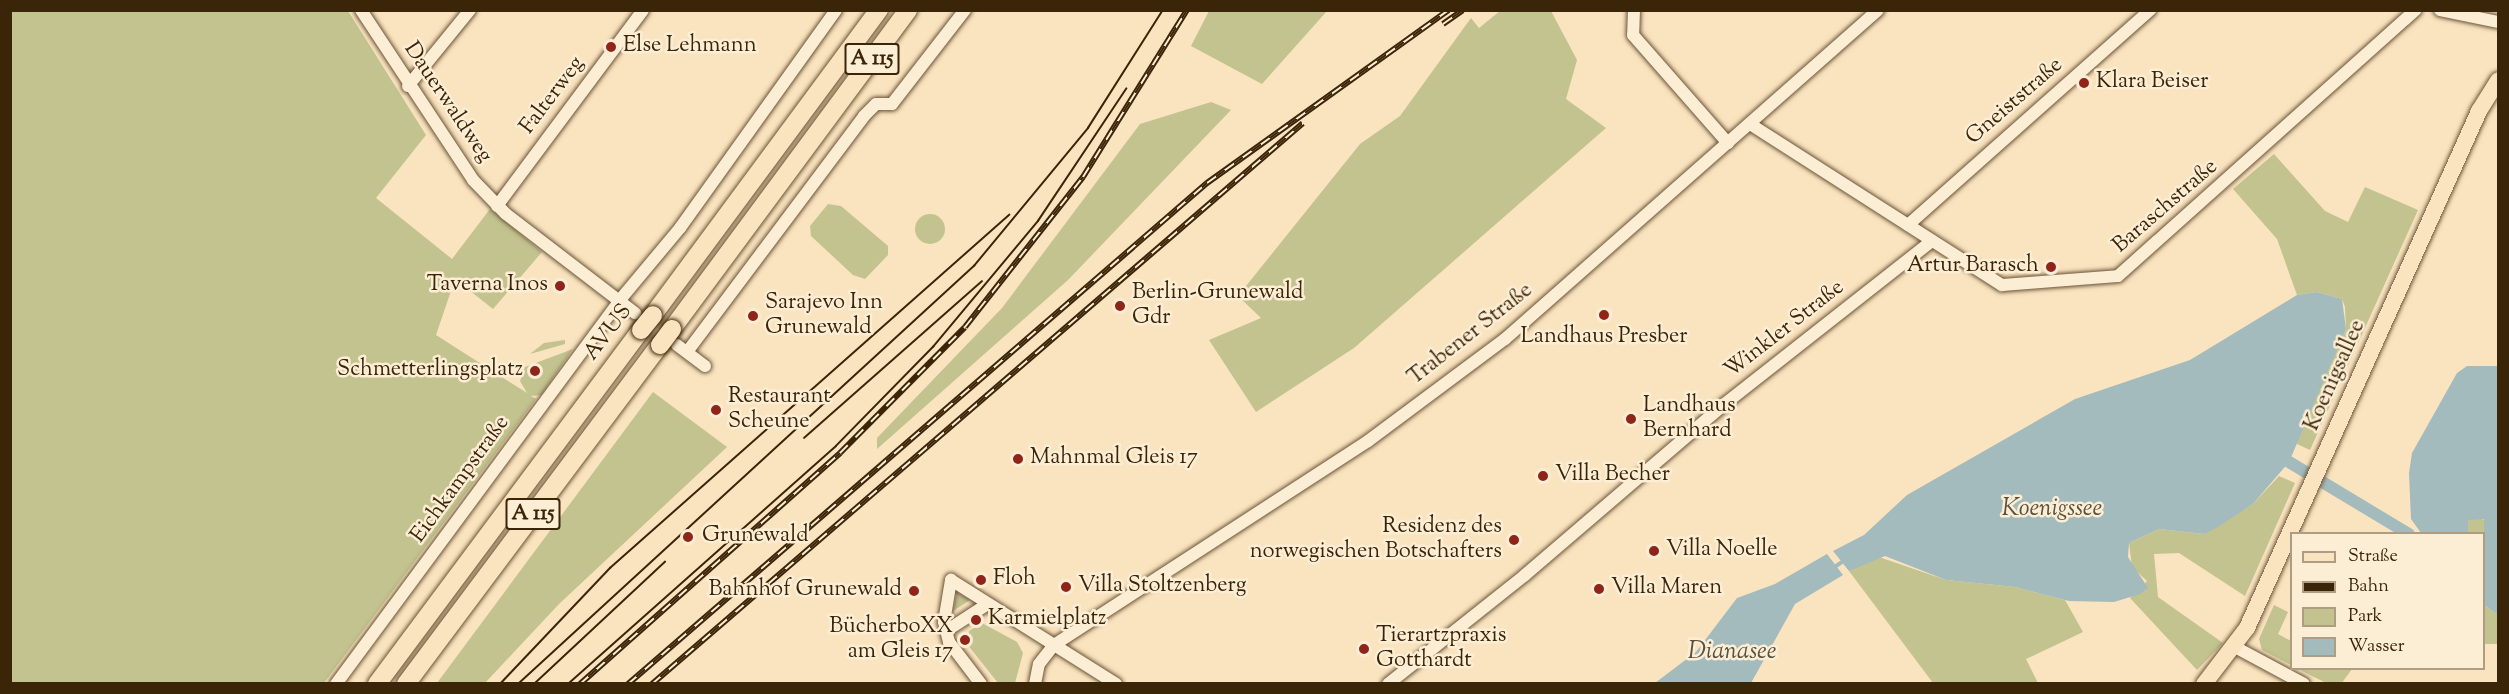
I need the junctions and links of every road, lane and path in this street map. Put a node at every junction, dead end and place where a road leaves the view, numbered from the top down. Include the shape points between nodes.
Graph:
1 (362, 10) edge
2 (470, 10) edge
3 (643, 10) edge
4 (836, 10) edge
5 (879, 10) edge
6 (908, 10) edge
7 (965, 10) edge
8 (1634, 10) edge
9 (1878, 10) edge
10 (2150, 10) edge
11 (2415, 10) edge
12 (2440, 10) edge
13 (2499, 22) edge
14 (2499, 80) edge
15 (408, 86) junction
16 (1750, 124) junction
17 (1728, 143) junction
18 (496, 206) junction
19 (1908, 225) junction
20 (1932, 241) junction
21 (619, 301) junction
22 (643, 319) junction
23 (674, 343) junction
24 (705, 366) dead end
25 (986, 605) junction
26 (946, 631) junction
27 (1054, 645) junction
28 (2235, 647) junction
29 (336, 684) edge
30 (377, 684) edge
31 (406, 684) edge
32 (981, 684) edge
33 (1035, 684) edge
34 (1116, 684) edge
35 (1388, 684) edge
36 (2204, 684) edge
37 (2304, 684) edge

1 - 15 street, Dauerwaldweg
2 - 15 street
3 - 18 street, Falterweg
4 - 21 street, Eichkampstraße via 680,228
5 - 22 highway, AVUS / A 115
6 - 23 highway, A 115
7 - 23 street via 892,104 876,104 864,116
8 - 17 street via 1634,35
9 - 16 street, Trabener Straße
10 - 19 street, Gneiststraße
11 - 20 street, Baraschstraße via 2118,276 2002,285
12 - 13 street
14 - 28 main road, Koenigsallee via 2479,111 2310,490
15 - 18 street, Dauerwaldweg via 456,160
16 - 17 street, Trabener Straße
16 - 19 street, Baraschstraße
17 - 27 street, Trabener Straße via 1496,346 1368,441
18 - 21 street, Dauerwaldweg
19 - 20 street, Baraschstraße
20 - 35 street, Winkler Straße via 1722,406 1526,575
21 - 22 street
21 - 29 street, Eichkampstraße
22 - 30 highway, AVUS / A 115
23 - 24 street
23 - 31 highway, A 115
25 - 26 street
25 - 26 street via 951,580
25 - 27 street
26 - 32 street
27 - 33 street via 1039,664
27 - 34 street
28 - 36 main road, Koenigsallee
28 - 37 street

